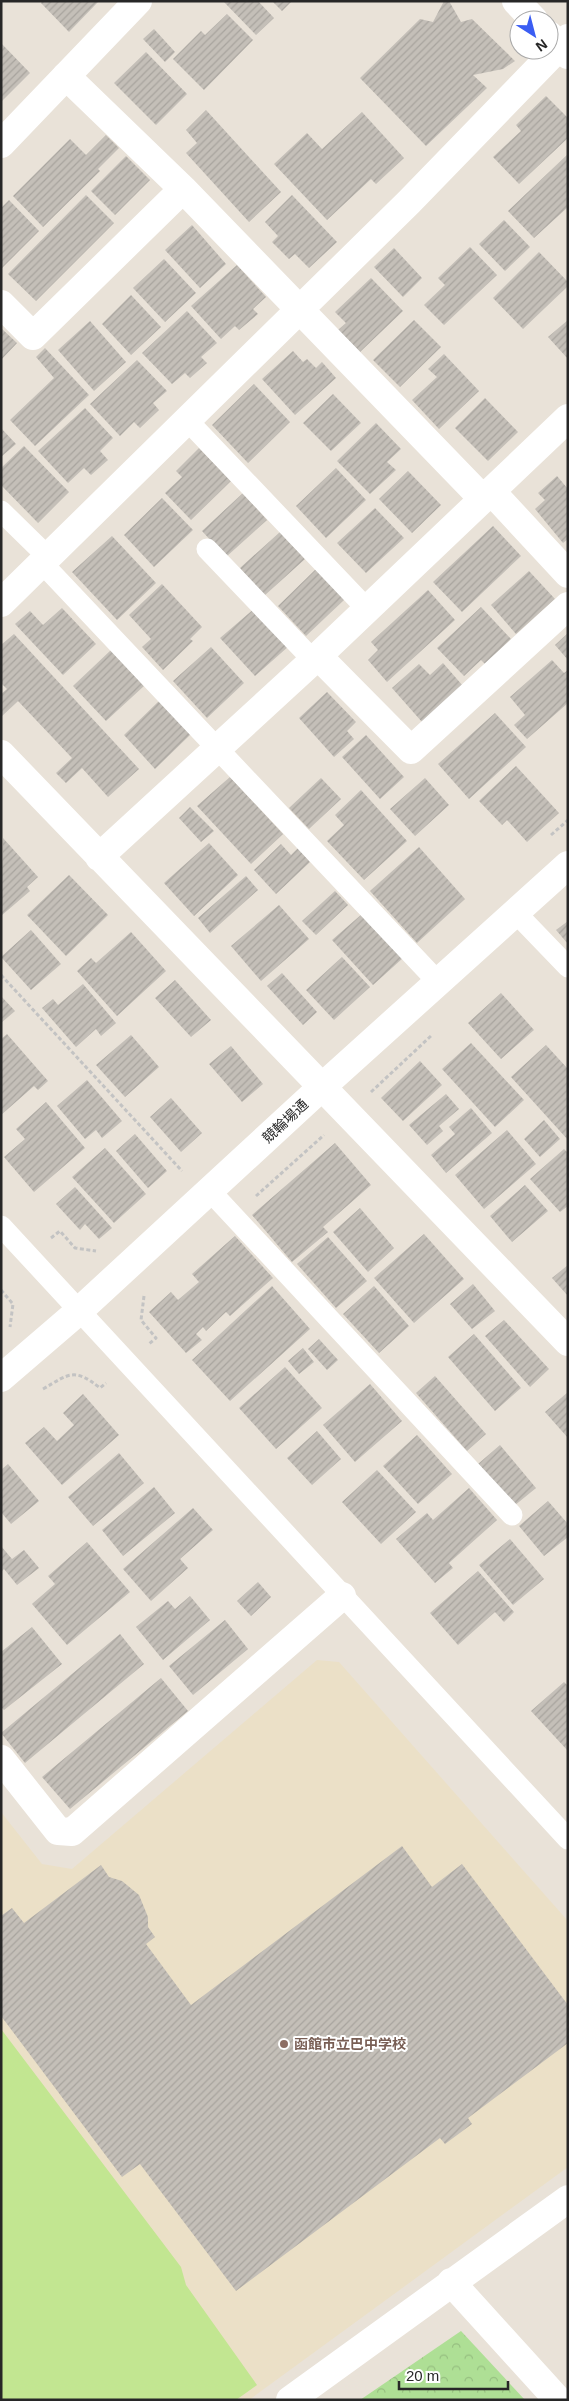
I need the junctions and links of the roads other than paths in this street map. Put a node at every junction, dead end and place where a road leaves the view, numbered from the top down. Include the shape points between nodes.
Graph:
1 (138, 1) edge
2 (561, 44) edge
3 (66, 76) junction
4 (1, 144) edge
5 (182, 189) junction
6 (1, 304) edge
7 (300, 310) junction
8 (568, 418) edge
9 (187, 420) junction
10 (487, 495) junction
11 (1, 511) edge
12 (208, 549) dead end
13 (45, 560) junction
14 (568, 574) edge
15 (1, 603) edge
16 (568, 606) edge
17 (367, 609) junction
18 (315, 658) junction
19 (218, 747) junction
20 (1, 754) edge
21 (99, 857) junction
22 (568, 864) edge
23 (516, 913) junction
24 (568, 966) edge
25 (438, 982) junction
26 (323, 1086) junction
27 (210, 1190) junction
28 (1, 1226) edge
29 (79, 1311) junction
30 (568, 1342) edge
31 (1, 1378) edge
32 (512, 1515) dead end
33 (342, 1596) junction
34 (1, 1759) edge
35 (568, 1839) edge
36 (568, 2199) edge
37 (451, 2282) junction
38 (290, 2400) edge
39 (558, 2400) edge

1 - 3 street
2 - 7 street
3 - 4 street
3 - 5 street
5 - 6 street via 33,336
5 - 7 street
7 - 9 street
7 - 10 street
8 - 10 street
9 - 13 street
9 - 17 lane
10 - 14 street
10 - 17 street
11 - 13 lane
12 - 18 lane
13 - 15 street
13 - 19 lane
16 - 18 street via 411,750
17 - 18 street
18 - 19 street
19 - 21 street
19 - 25 lane
20 - 21 street
21 - 26 street
22 - 23 street, 競輪場通
23 - 24 lane
23 - 25 street, 競輪場通
25 - 26 street, 競輪場通
26 - 27 street, 競輪場通
26 - 30 street
27 - 29 street, 競輪場通
27 - 32 lane
28 - 29 lane
29 - 31 street, 競輪場通
29 - 33 lane
33 - 34 street via 72,1832 58,1830
33 - 35 lane
36 - 37 street
37 - 38 street
37 - 39 street

